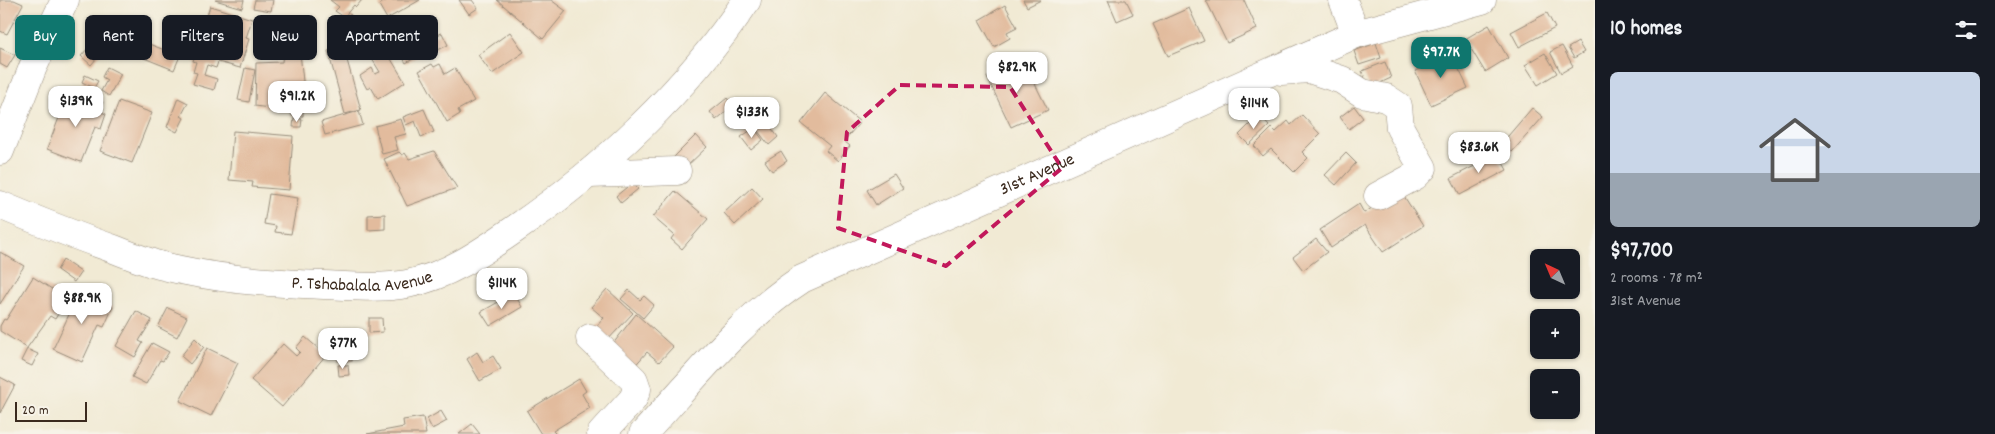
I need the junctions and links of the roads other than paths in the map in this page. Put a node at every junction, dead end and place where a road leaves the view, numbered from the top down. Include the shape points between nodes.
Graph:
1 (64, 0) edge
2 (747, 0) edge
3 (1343, 0) edge
4 (1482, 0) edge
5 (1356, 34) junction
6 (1272, 72) junction
7 (0, 151) edge
8 (677, 172) dead end
9 (589, 174) junction
10 (1378, 196) dead end
11 (0, 205) edge
12 (590, 338) dead end
13 (601, 434) edge
14 (643, 434) edge

1 - 7 street
2 - 9 street, P. Tshabalala Avenue via 732,24 685,78 634,133
3 - 5 street
4 - 5 street, 31st Avenue
5 - 6 street, 31st Avenue
6 - 10 street via 1309,69 1342,80 1362,93 1386,98 1398,106 1400,128 1423,168 1415,176
6 - 14 street, 31st Avenue via 802,279 742,328
8 - 9 street
9 - 11 street, P. Tshabalala Avenue via 556,201 461,264 407,284 378,286 235,280 193,273 157,265
12 - 13 street via 634,380 637,389

